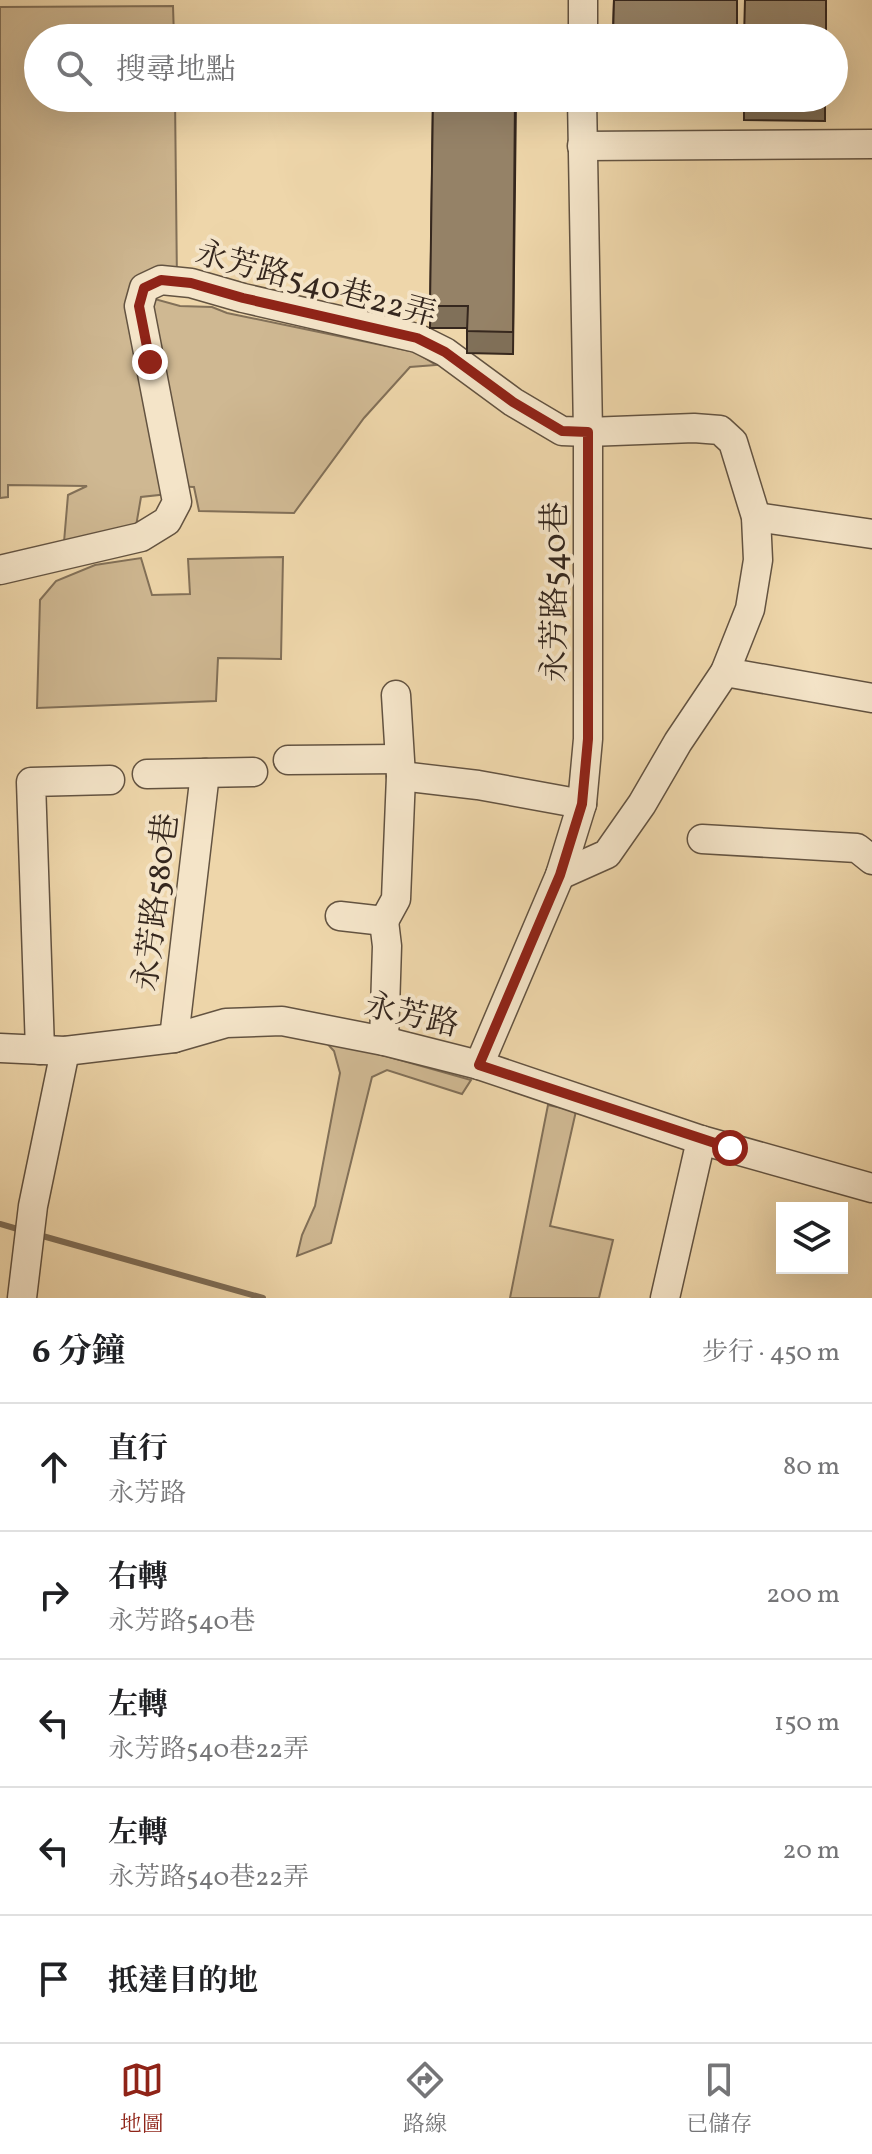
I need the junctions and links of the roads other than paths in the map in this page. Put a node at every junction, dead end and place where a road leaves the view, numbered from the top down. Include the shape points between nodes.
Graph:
1 (583, 0) edge
2 (583, 24) edge
3 (582, 112) edge
4 (872, 144) edge
5 (582, 146) junction
6 (588, 432) junction
7 (756, 517) junction
8 (872, 534) edge
9 (0, 570) edge
10 (725, 672) junction
11 (396, 695) dead end
12 (872, 698) edge
13 (288, 760) dead end
14 (399, 768) junction
15 (253, 772) dead end
16 (205, 773) junction
17 (147, 774) dead end
18 (110, 780) dead end
19 (582, 804) junction
20 (702, 839) dead end
21 (872, 860) edge
22 (560, 875) junction
23 (340, 916) dead end
24 (384, 921) junction
25 (174, 1038) junction
26 (384, 1041) junction
27 (0, 1048) edge
28 (53, 1050) junction
29 (479, 1065) junction
30 (701, 1140) junction
31 (872, 1188) edge
32 (22, 1298) edge
33 (665, 1298) edge

1 - 2 street
3 - 5 street, 永芳路540巷
4 - 5 street
5 - 6 street, 永芳路540巷
6 - 7 street, 永芳路540巷22弄 via 720,430 733,442
6 - 9 street, 永芳路540巷22弄 via 562,431 417,338 161,280 144,288 139,306 177,502 167,521 141,537
6 - 19 street, 永芳路540巷 via 588,739
7 - 8 street
7 - 10 street, 永芳路540巷22弄 via 758,560 750,609
10 - 12 street
10 - 22 street, 永芳路540巷22弄 via 607,854
11 - 14 street
13 - 14 street
14 - 19 street
14 - 24 street via 396,899
15 - 16 street, 永芳路580巷
16 - 17 street, 永芳路580巷
16 - 25 street, 永芳路580巷
18 - 28 street via 31,782
19 - 22 street, 永芳路540巷
20 - 21 street via 857,848
22 - 29 street, 永芳路540巷
23 - 24 street
24 - 26 street
25 - 26 street, 永芳路 via 226,1023 282,1021
25 - 28 street, 永芳路
26 - 29 street, 永芳路
27 - 28 street, 永芳路
28 - 32 street
29 - 30 street, 永芳路
30 - 31 street, 永芳路
30 - 33 street

